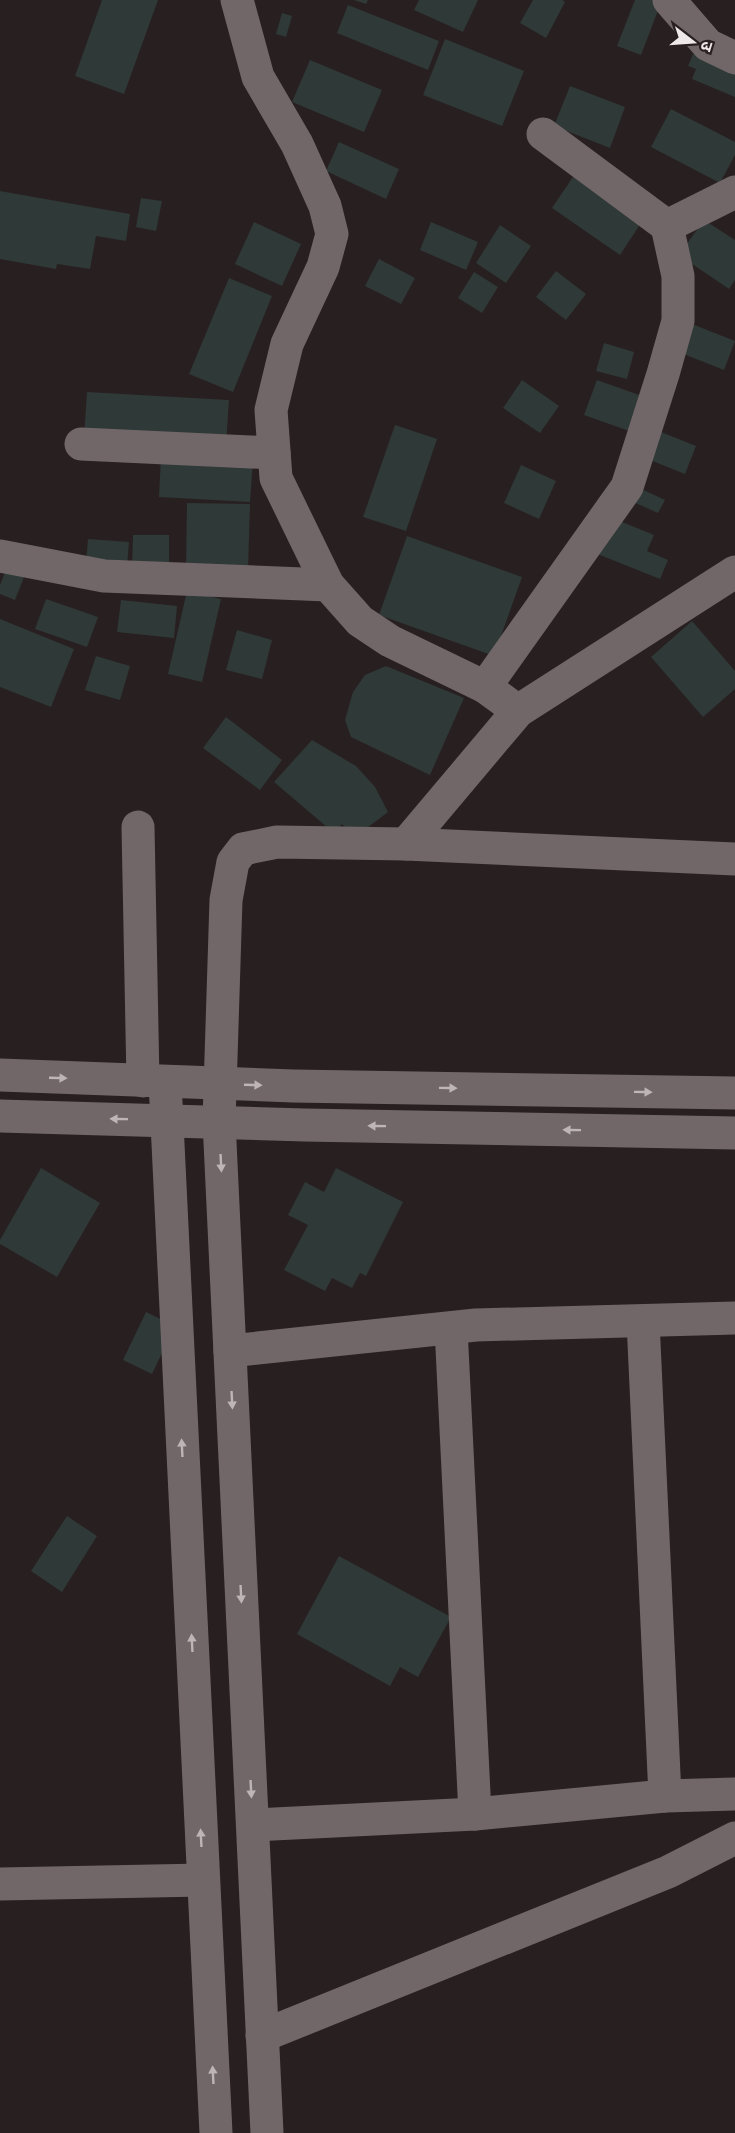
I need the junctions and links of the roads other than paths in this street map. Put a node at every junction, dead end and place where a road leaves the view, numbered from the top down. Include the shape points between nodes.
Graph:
1 (237, 0) edge
2 (669, 0) edge
3 (735, 58) edge
4 (543, 134) dead end
5 (734, 194) edge
6 (667, 226) junction
7 (81, 444) dead end
8 (274, 453) junction
9 (0, 556) edge
10 (735, 572) edge
11 (328, 585) junction
12 (486, 687) junction
13 (518, 711) junction
14 (138, 827) dead end
15 (405, 844) junction
16 (735, 859) edge
17 (0, 1075) edge
18 (154, 1081) junction
19 (221, 1084) junction
20 (735, 1093) edge
21 (0, 1116) edge
22 (166, 1120) junction
23 (219, 1121) junction
24 (735, 1133) edge
25 (735, 1318) edge
26 (643, 1321) junction
27 (451, 1328) junction
28 (230, 1351) junction
29 (735, 1794) edge
30 (665, 1796) junction
31 (475, 1814) junction
32 (253, 1825) junction
33 (735, 1838) edge
34 (203, 1880) junction
35 (0, 1884) edge
36 (262, 2036) junction
37 (216, 2133) edge
38 (267, 2133) edge

1 - 8 street via 258,77 297,144 325,206 332,234 323,267 287,344 271,410
2 - 3 street via 708,45
4 - 6 street
5 - 6 street
6 - 12 street via 678,276 678,321 627,487
7 - 8 street
8 - 11 street via 276,478
9 - 11 street via 104,576
10 - 13 street
11 - 12 street via 360,621 390,641
12 - 13 street
13 - 15 street
14 - 18 street
15 - 16 street
15 - 19 street via 277,842 243,849 233,862 226,900
17 -> 18 street
18 - 19 street
18 - 22 street
19 -> 20 street
19 - 23 street
22 -> 21 street
22 - 23 street
34 -> 22 street
24 -> 23 street
23 -> 28 street
25 - 26 street
26 - 27 street
26 - 30 street
27 - 28 street
27 - 31 street
28 -> 32 street
29 - 30 street
30 - 31 street
31 - 32 street
32 - 36 street
33 - 36 street via 668,1872
34 - 35 street
37 -> 34 street
36 - 38 street

